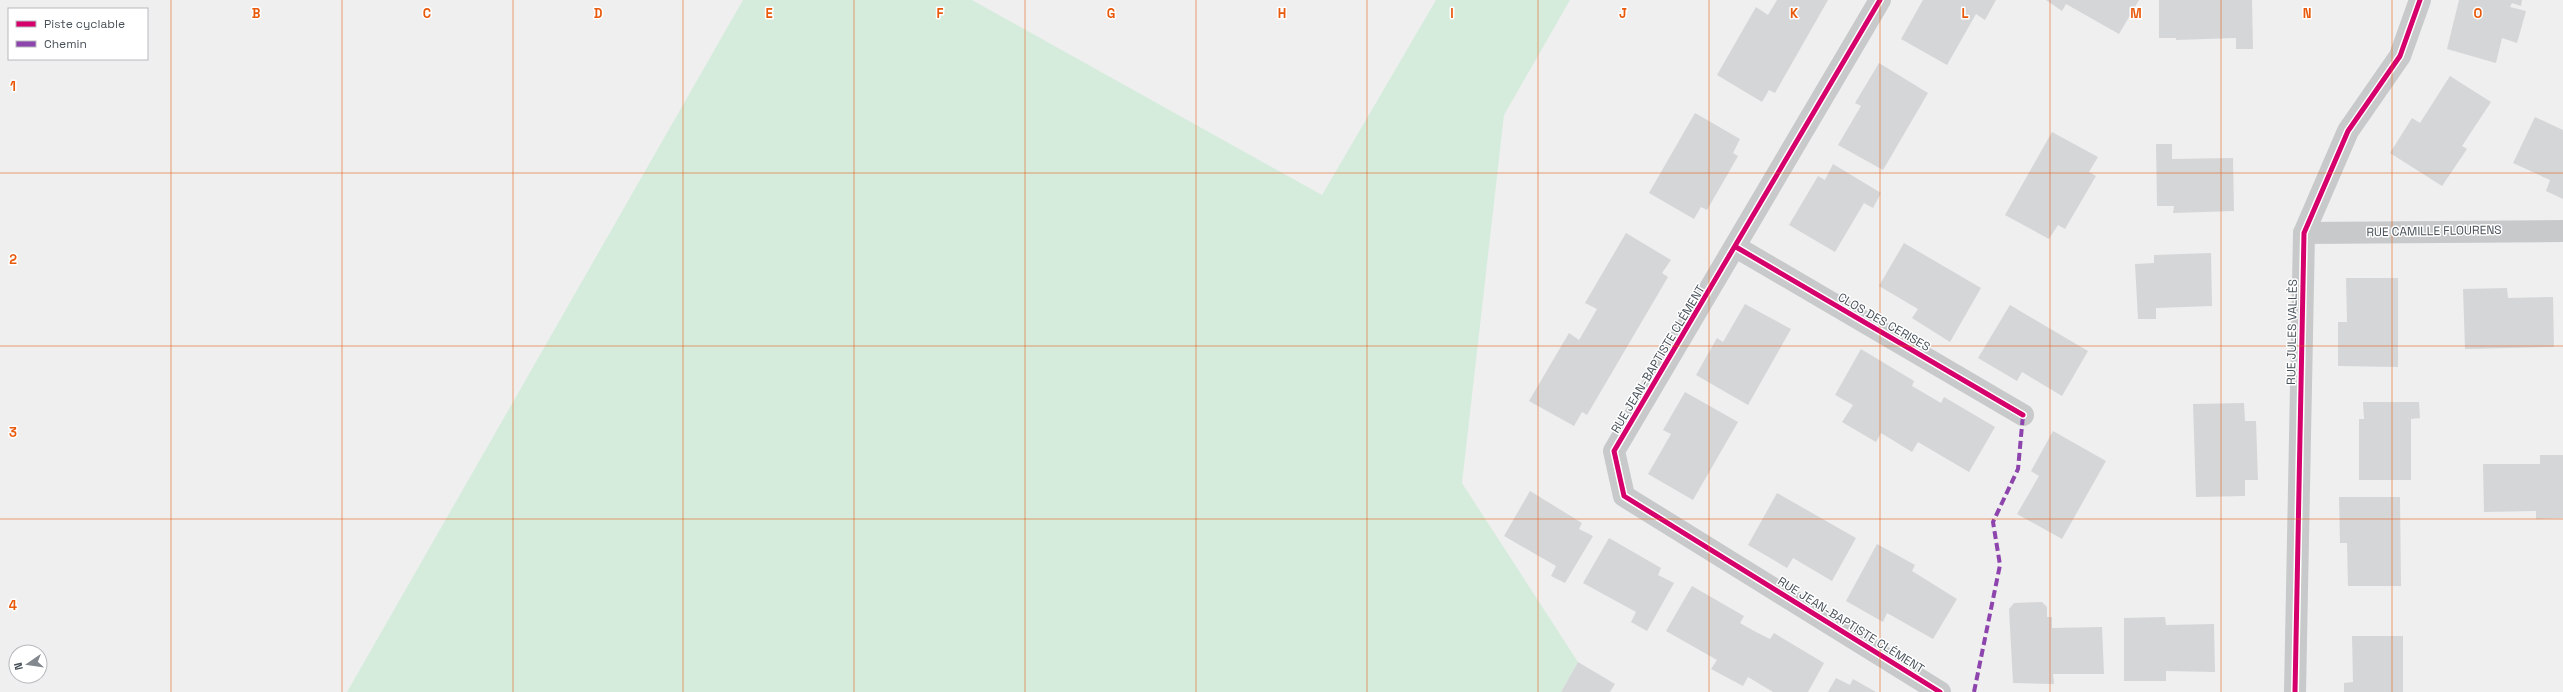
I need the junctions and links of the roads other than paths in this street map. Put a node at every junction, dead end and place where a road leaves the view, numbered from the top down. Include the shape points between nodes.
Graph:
1 (1880, 0) edge
2 (2420, 0) edge
3 (2563, 231) edge
4 (2304, 233) junction
5 (1736, 248) junction
6 (2023, 415) dead end
7 (1940, 692) edge
8 (2295, 692) edge

1 - 5 street, RUE JEAN-BAPTISTE CLÉMENT
2 - 4 street, RUE JULES VALLÈS via 2400,56 2348,131
3 - 4 street, RUE CAMILLE FLOURENS
4 - 8 street, RUE JULES VALLÈS
5 - 6 street, CLOS DES CERISES
5 - 7 street, RUE JEAN-BAPTISTE CLÉMENT via 1614,451 1624,496

